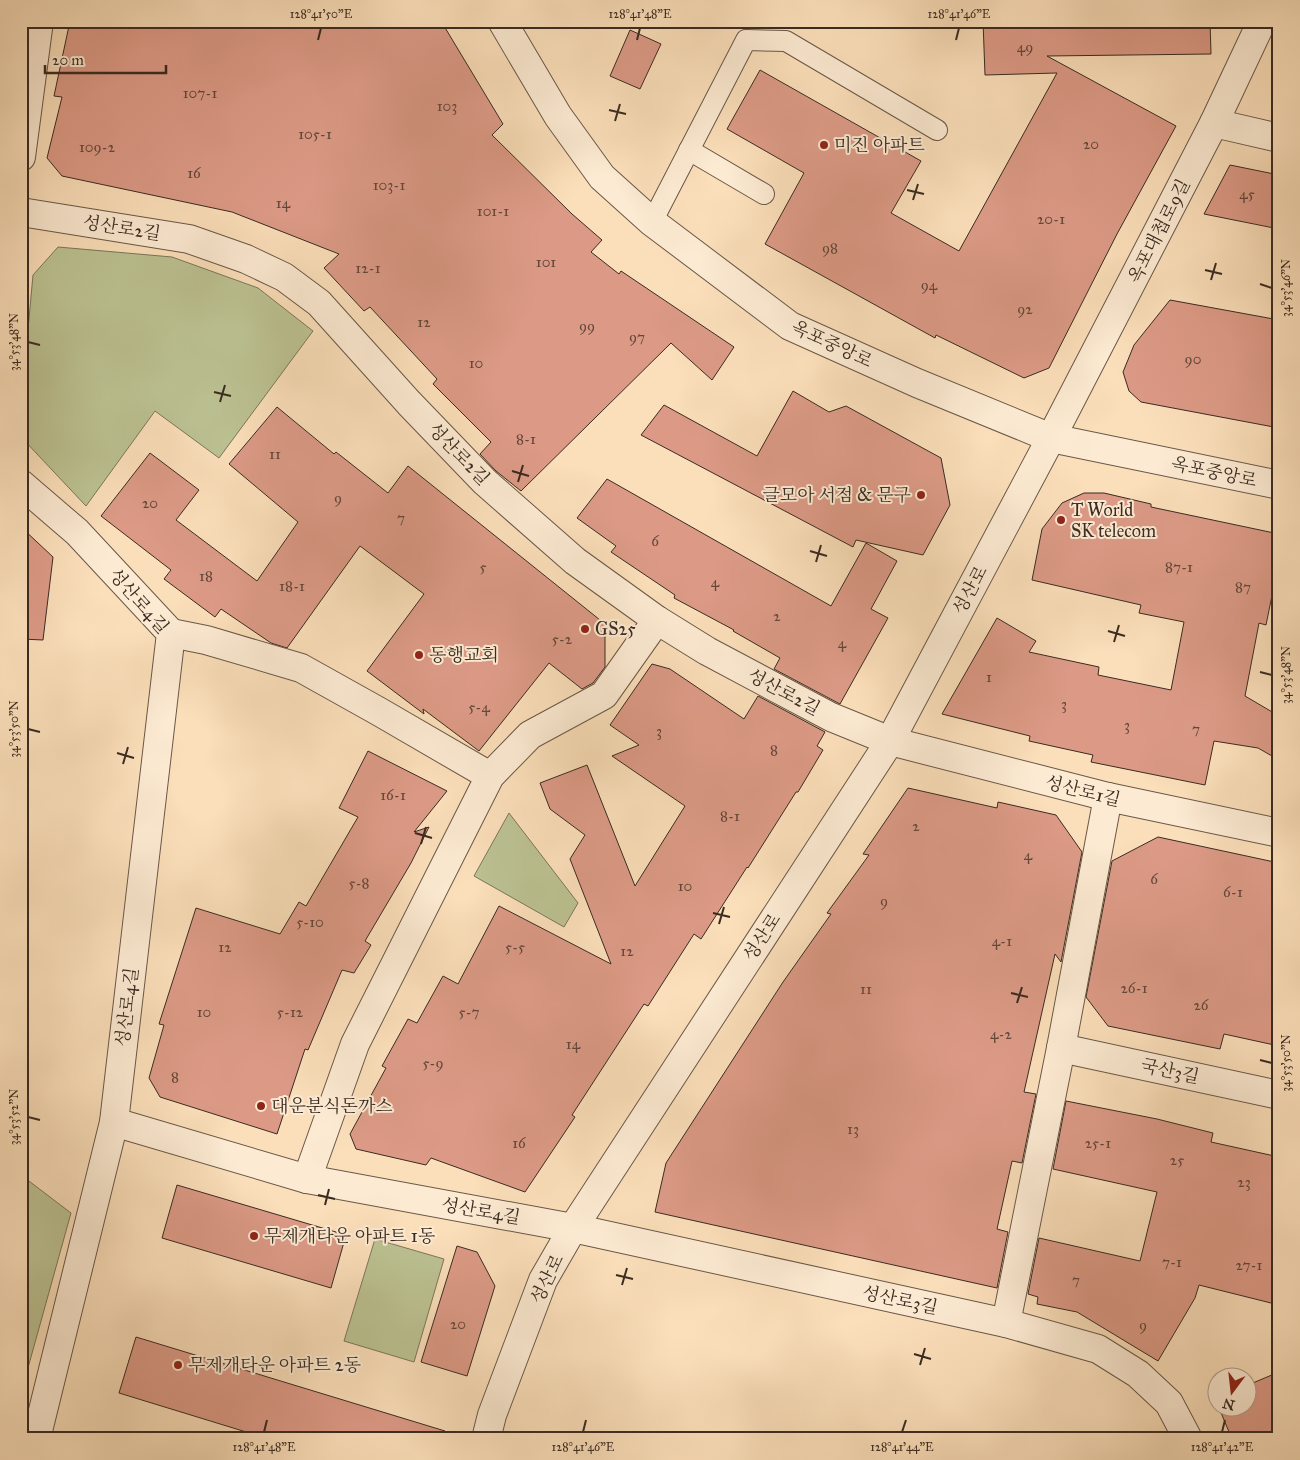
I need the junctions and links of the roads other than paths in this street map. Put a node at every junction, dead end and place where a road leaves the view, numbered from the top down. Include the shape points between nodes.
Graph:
1 (39, 21) edge
2 (502, 21) edge
3 (1262, 21) edge
4 (1214, 123) junction
5 (937, 130) dead end
6 (1279, 138) edge
7 (689, 150) junction
8 (21, 157) edge
9 (764, 194) dead end
10 (21, 212) edge
11 (652, 222) junction
12 (1051, 438) junction
13 (21, 484) edge
14 (1279, 485) edge
15 (656, 620) junction
16 (171, 633) junction
17 (890, 741) junction
18 (490, 776) junction
19 (1108, 797) junction
20 (1279, 833) edge
21 (1062, 1048) junction
22 (1279, 1094) edge
23 (114, 1122) junction
24 (307, 1179) junction
25 (573, 1228) junction
26 (1006, 1323) junction
27 (36, 1439) edge
28 (486, 1439) edge
29 (1188, 1439) edge

1 - 8 street
2 - 11 street, 옥포중앙로 via 558,116 602,177
3 - 4 street, 옥포대첩로9길
4 - 6 street
4 - 12 street, 옥포대첩로9길
5 - 7 lane via 786,42 746,40
7 - 9 lane
7 - 11 lane
10 - 15 street, 성산로2길 via 189,239 284,276 319,303 485,482 575,560
11 - 12 street, 옥포중앙로 via 790,326 916,383
12 - 14 street, 옥포중앙로
12 - 17 street, 성산로
13 - 16 street, 성산로4길 via 77,532
15 - 17 street, 성산로2길 via 831,717
15 - 18 street via 604,695 530,735
16 - 18 street via 301,668
16 - 23 street, 성산로4길
17 - 19 street, 성산로1길
17 - 25 street, 성산로
18 - 24 street via 355,1044
19 - 20 street, 성산로1길
19 - 21 street
21 - 22 street, 국산3길
21 - 26 street
23 - 24 street, 성산로4길
23 - 27 street
24 - 25 street, 성산로4길
25 - 26 street, 성산로3길
25 - 28 street, 성산로 via 543,1280
26 - 29 street, 성산로3길 via 1098,1349 1138,1374 1169,1403

